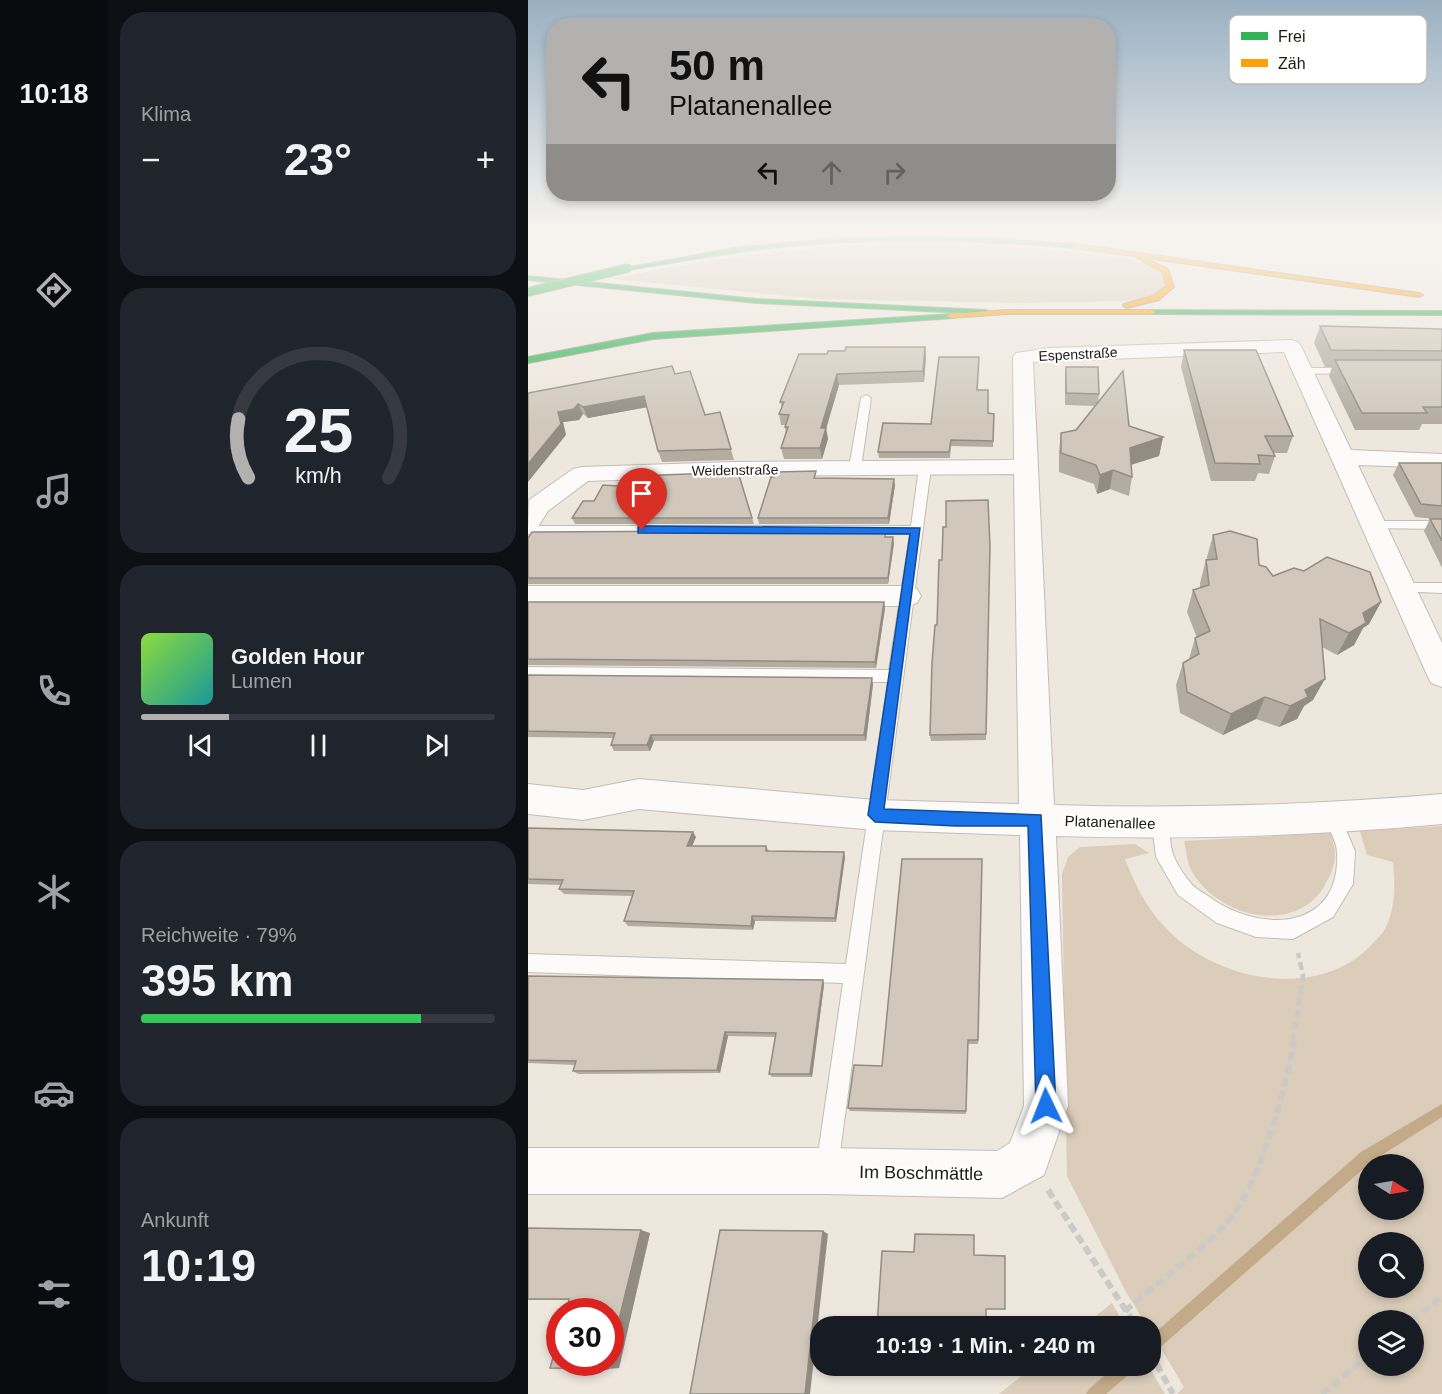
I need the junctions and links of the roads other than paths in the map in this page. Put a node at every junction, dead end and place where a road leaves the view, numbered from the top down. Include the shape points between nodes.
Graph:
1 (688, 296) edge
2 (1162, 296) edge
3 (1427, 296) edge
4 (1435, 297) dead end
5 (1006, 312) junction
6 (1096, 313) junction
7 (1442, 313) edge
8 (528, 360) edge
9 (1302, 370) junction
10 (1366, 372) edge
11 (866, 398) dead end
12 (1342, 458) junction
13 (1442, 461) edge
14 (1026, 467) junction
15 (855, 468) junction
16 (925, 468) junction
17 (528, 522) edge
18 (1373, 525) junction
19 (1442, 525) edge
20 (528, 530) edge
21 (916, 531) junction
22 (1402, 588) junction
23 (1442, 588) edge
24 (528, 596) edge
25 (906, 596) junction
26 (1441, 669) edge
27 (528, 674) edge
28 (895, 676) junction
29 (528, 799) edge
30 (1442, 809) edge
31 (875, 815) junction
32 (1036, 819) junction
33 (1333, 819) junction
34 (1160, 825) junction
35 (528, 963) edge
36 (854, 974) junction
37 (528, 1171) edge
38 (826, 1171) junction

1 - 5 main road
2 - 6 main road
3 - 4 main road
5 - 6 main road
5 - 8 main road via 653,336
6 - 7 main road
9 - 10 lane
9 - 12 street, Espenstraße
9 - 14 street, Espenstraße via 1291,346 1023,357
11 - 15 lane
12 - 13 street
12 - 18 street, Espenstraße
14 - 16 street, Weidenstraße
14 - 32 street, Espenstraße
15 - 16 street, Weidenstraße
15 - 17 street, Weidenstraße via 582,474 538,506
16 - 21 lane
18 - 19 lane
18 - 22 street, Espenstraße
20 - 21 lane
21 - 25 lane
22 - 23 lane
22 - 26 street, Espenstraße
24 - 25 street
25 - 28 lane
27 - 28 lane
28 - 31 lane
29 - 31 street, Platanenallee via 583,805 639,794
30 - 33 street, Platanenallee
31 - 32 street, Platanenallee
31 - 36 lane
32 - 34 street, Platanenallee
32 - 38 street, Im Boschmättle via 1046,1106 1028,1159 1002,1175
33 - 34 street, Platanenallee
33 - 34 lane via 1346,851 1344,884 1327,911 1293,930 1256,928 1217,914 1184,889 1165,857
35 - 36 lane
36 - 38 lane
37 - 38 street, Im Boschmättle

